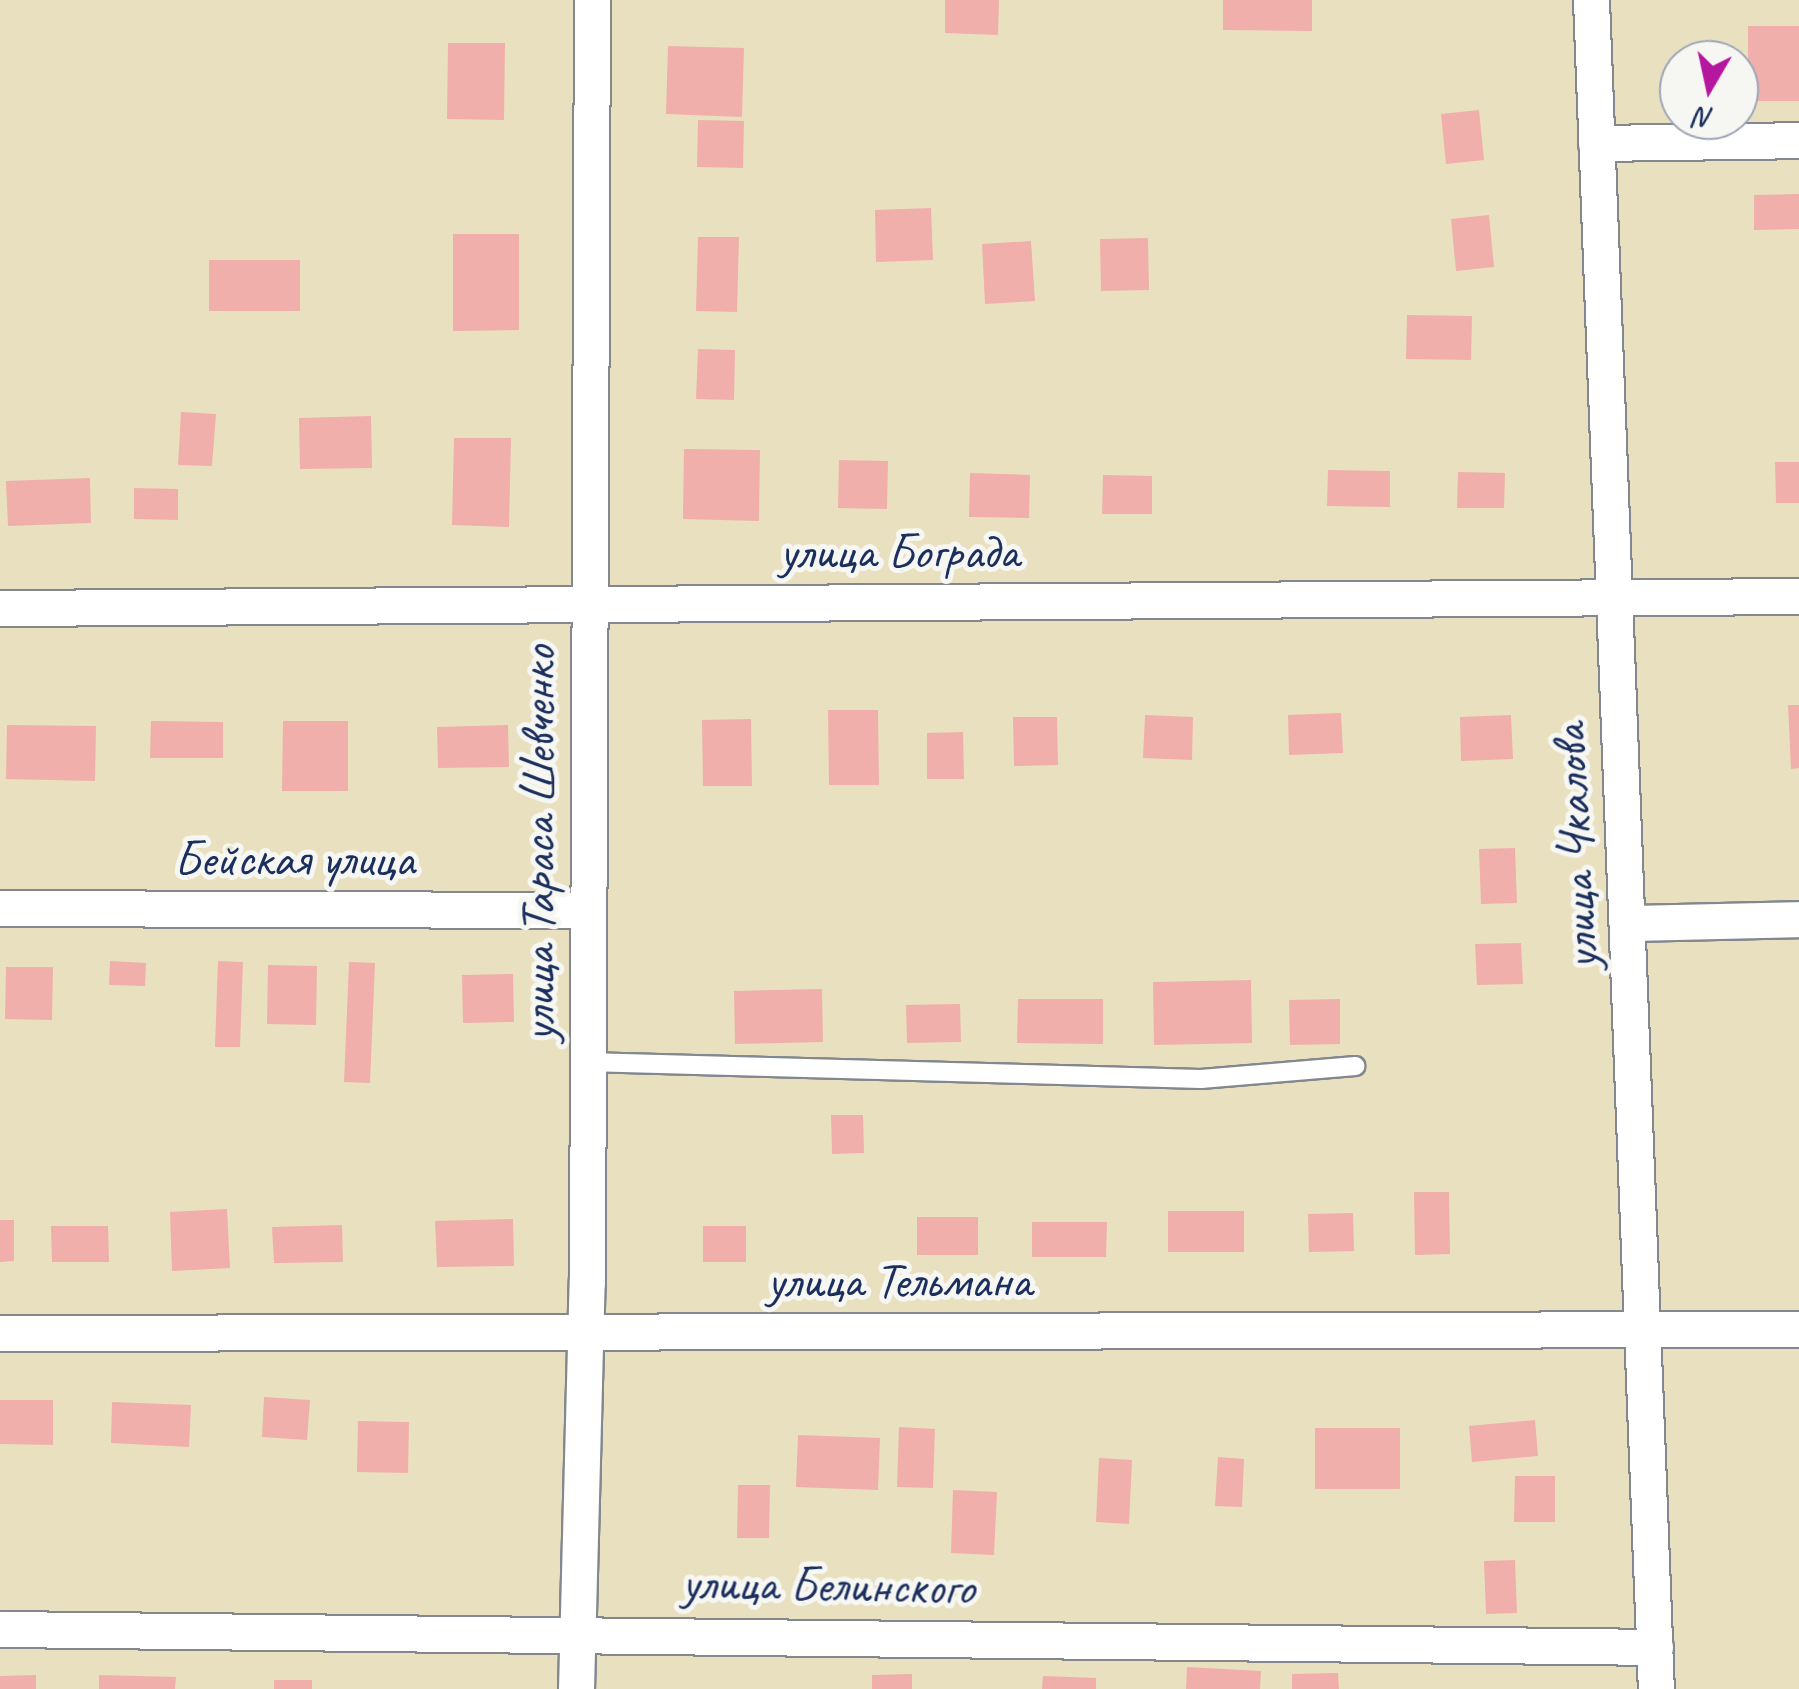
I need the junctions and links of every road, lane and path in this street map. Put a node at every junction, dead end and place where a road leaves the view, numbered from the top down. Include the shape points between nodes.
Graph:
1 (592, 0) edge
2 (1592, 0) edge
3 (1799, 140) edge
4 (1596, 143) junction
5 (1614, 596) junction
6 (1799, 596) edge
7 (590, 604) junction
8 (0, 608) edge
9 (0, 908) edge
10 (588, 910) junction
11 (1799, 919) edge
12 (1628, 922) junction
13 (586, 1062) junction
14 (1355, 1066) dead end
15 (1799, 1329) edge
16 (1648, 1330) junction
17 (586, 1331) junction
18 (0, 1333) edge
19 (0, 1629) edge
20 (576, 1631) junction
21 (1655, 1648) junction
22 (576, 1689) edge
23 (1656, 1689) edge

1 - 7 street, улица Тараса Шевченко
2 - 4 street, улица Чкалова
3 - 4 street
4 - 5 street, улица Чкалова
5 - 6 street, улица Бограда
5 - 7 street, улица Бограда
5 - 12 street, улица Чкалова
7 - 8 street, улица Бограда
7 - 10 street, улица Тараса Шевченко
9 - 10 street, Бейская улица
10 - 13 street, улица Тараса Шевченко
11 - 12 street
12 - 16 street, улица Чкалова
13 - 14 lane via 1201,1079
13 - 17 street, улица Тараса Шевченко
15 - 16 street, улица Тельмана
16 - 17 street, улица Тельмана
16 - 21 street, улица Чкалова
17 - 18 street, улица Тельмана
17 - 20 street, улица Тараса Шевченко
19 - 20 street, улица Белинского
20 - 21 street, улица Белинского
20 - 22 street, улица Тараса Шевченко
21 - 23 street, улица Чкалова

